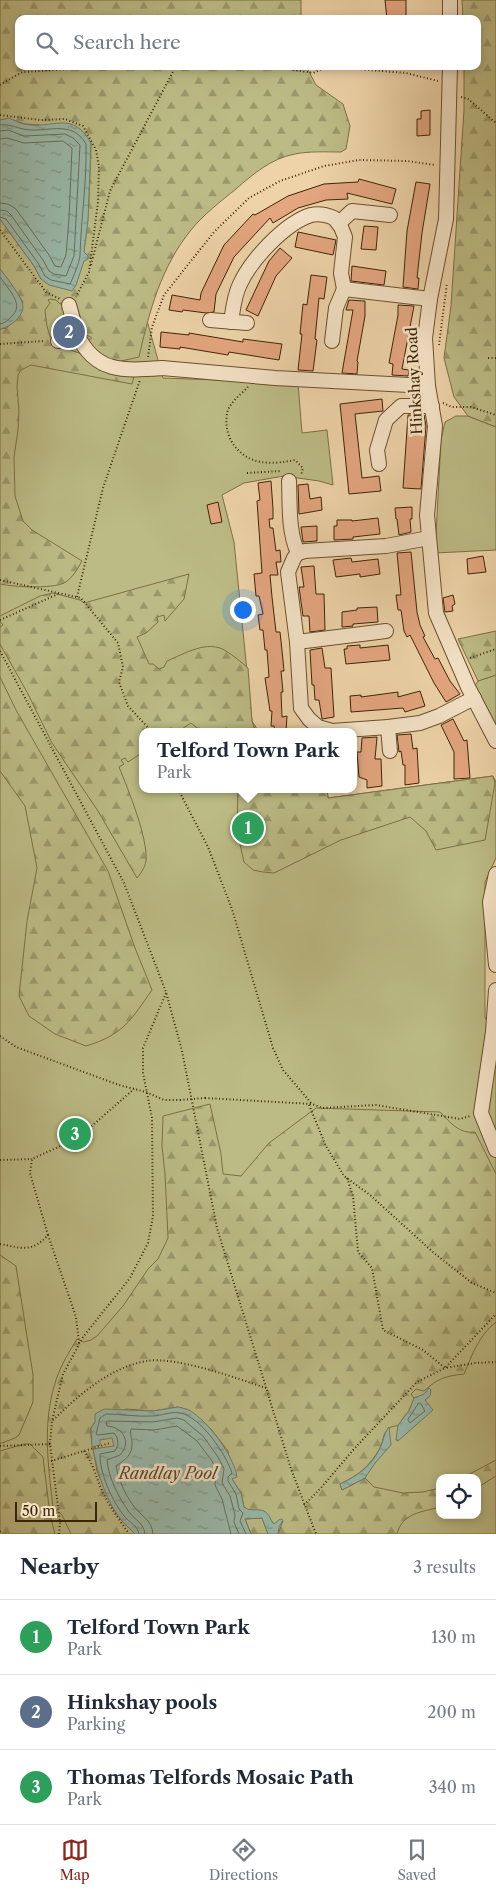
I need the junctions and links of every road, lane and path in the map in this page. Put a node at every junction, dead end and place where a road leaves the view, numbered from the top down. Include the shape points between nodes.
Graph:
1 (450, 0) edge
2 (450, 15) edge
3 (54, 70) edge
4 (174, 70) edge
5 (295, 70) edge
6 (320, 70) edge
7 (370, 70) edge
8 (450, 70) edge
9 (0, 85) edge
10 (453, 90) junction
11 (0, 115) edge
12 (496, 123) edge
13 (390, 215) dead end
14 (339, 223) junction
15 (0, 230) edge
16 (89, 272) junction
17 (344, 289) junction
18 (430, 299) junction
19 (69, 306) junction
20 (210, 320) dead end
21 (231, 322) junction
22 (246, 323) dead end
23 (77, 334) junction
24 (58, 341) joint
25 (332, 342) dead end
26 (0, 344) edge
27 (488, 358) dead end
28 (496, 358) edge
29 (249, 375) junction
30 (430, 396) junction
31 (496, 415) edge
32 (379, 464) dead end
33 (247, 473) dead end
34 (289, 481) junction
35 (429, 538) junction
36 (298, 553) junction
37 (0, 580) edge
38 (60, 593) junction
39 (1, 620) edge
40 (386, 631) dead end
41 (297, 642) junction
42 (496, 649) edge
43 (0, 651) edge
44 (457, 662) junction
45 (474, 698) junction
46 (388, 727) junction
47 (148, 728) edge
48 (324, 728) edge
49 (357, 729) edge
50 (496, 741) edge
51 (390, 751) dead end
52 (180, 793) edge
53 (496, 874) edge
54 (496, 965) edge
55 (496, 990) edge
56 (166, 992) junction
57 (0, 1036) edge
58 (134, 1089) junction
59 (146, 1092) junction
60 (308, 1104) junction
61 (312, 1104) junction
62 (481, 1112) junction
63 (496, 1150) edge
64 (32, 1159) junction
65 (0, 1160) edge
66 (347, 1178) junction
67 (48, 1235) junction
68 (0, 1244) edge
69 (496, 1293) edge
70 (496, 1314) edge
71 (79, 1344) junction
72 (496, 1362) edge
73 (445, 1368) junction
74 (266, 1388) junction
75 (52, 1421) junction
76 (110, 1442) dead end
77 (50, 1444) junction
78 (0, 1446) edge
79 (84, 1451) junction
80 (51, 1461) junction
81 (304, 1504) junction
82 (59, 1534) edge
83 (129, 1534) edge
84 (316, 1534) edge

1 - 2 street
3 - 9 path via 22,72
4 - 16 path via 110,191
5 - 6 path via 313,73
7 - 10 path via 406,73
8 - 10 street, Hinkshay Road
10 - 12 path
10 - 18 street, Hinkshay Road via 446,218
11 - 16 path via 65,119 83,126 96,150 99,167
13 - 14 street via 352,211
14 - 17 street via 345,237 341,272
14 - 21 street via 334,218 318,214 301,219 284,231 247,271 239,286
15 - 19 path via 46,292
16 - 19 path
17 - 18 street
17 - 25 street via 336,308
18 - 30 street, Hinkshay Road via 425,338
19 - 23 street
20 - 21 street
21 - 22 street
23 - 24 street
23 - 29 street via 84,349 98,362 117,368
24 - 26 path
27 - 28 path
29 - 30 street
29 - 34 path via 248,388 226,412 227,430 233,446 262,462 296,460 303,468 302,476
30 - 31 path via 452,407
30 - 32 street via 401,406 386,420 377,450
30 - 35 street, Hinkshay Road via 435,426 427,515
33 - 34 path via 284,471
34 - 36 street via 291,528
35 - 36 street via 386,546
35 - 44 street, Hinkshay Road via 436,613
36 - 41 street via 288,572
37 - 38 path
38 - 39 path
38 - 47 path via 81,598 118,643 123,667 119,682 128,706
40 - 41 street
41 - 48 street via 302,708 309,719
42 - 44 path
43 - 56 path via 124,883
44 - 45 street, Hinkshay Road
45 - 46 street via 420,723
45 - 50 street, Hinkshay Road
46 - 49 street
46 - 51 street
52 - 61 path via 208,847 232,909 273,1048 283,1070
53 - 54 street via 490,902
55 - 62 street
56 - 59 path via 143,1048 142,1072
56 - 74 path via 182,1051 217,1228
57 - 58 path via 16,1047
58 - 59 path
58 - 64 path via 78,1138
59 - 60 path, bridge via 164,1100 206,1098
59 - 71 path via 152,1118 153,1216 148,1244 130,1278
60 - 61 path
60 - 66 path via 326,1146
61 - 62 path via 322,1108 376,1105 460,1119
62 - 63 street
64 - 65 path
64 - 67 path via 30,1173
66 - 69 path via 472,1283
66 - 73 path via 354,1196 358,1252 372,1268 383,1330 423,1350
67 - 68 path via 41,1244 29,1249
67 - 71 path via 76,1317
70 - 73 path
71 - 75 path via 63,1374
72 - 73 path
73 - 81 path via 417,1382
74 - 75 path via 209,1370 147,1361 121,1369 83,1391
74 - 81 path
75 - 77 path
76 - 79 path
77 - 78 path
77 - 80 path
79 - 80 path
79 - 83 path via 91,1460 106,1499
80 - 82 path
81 - 84 path

